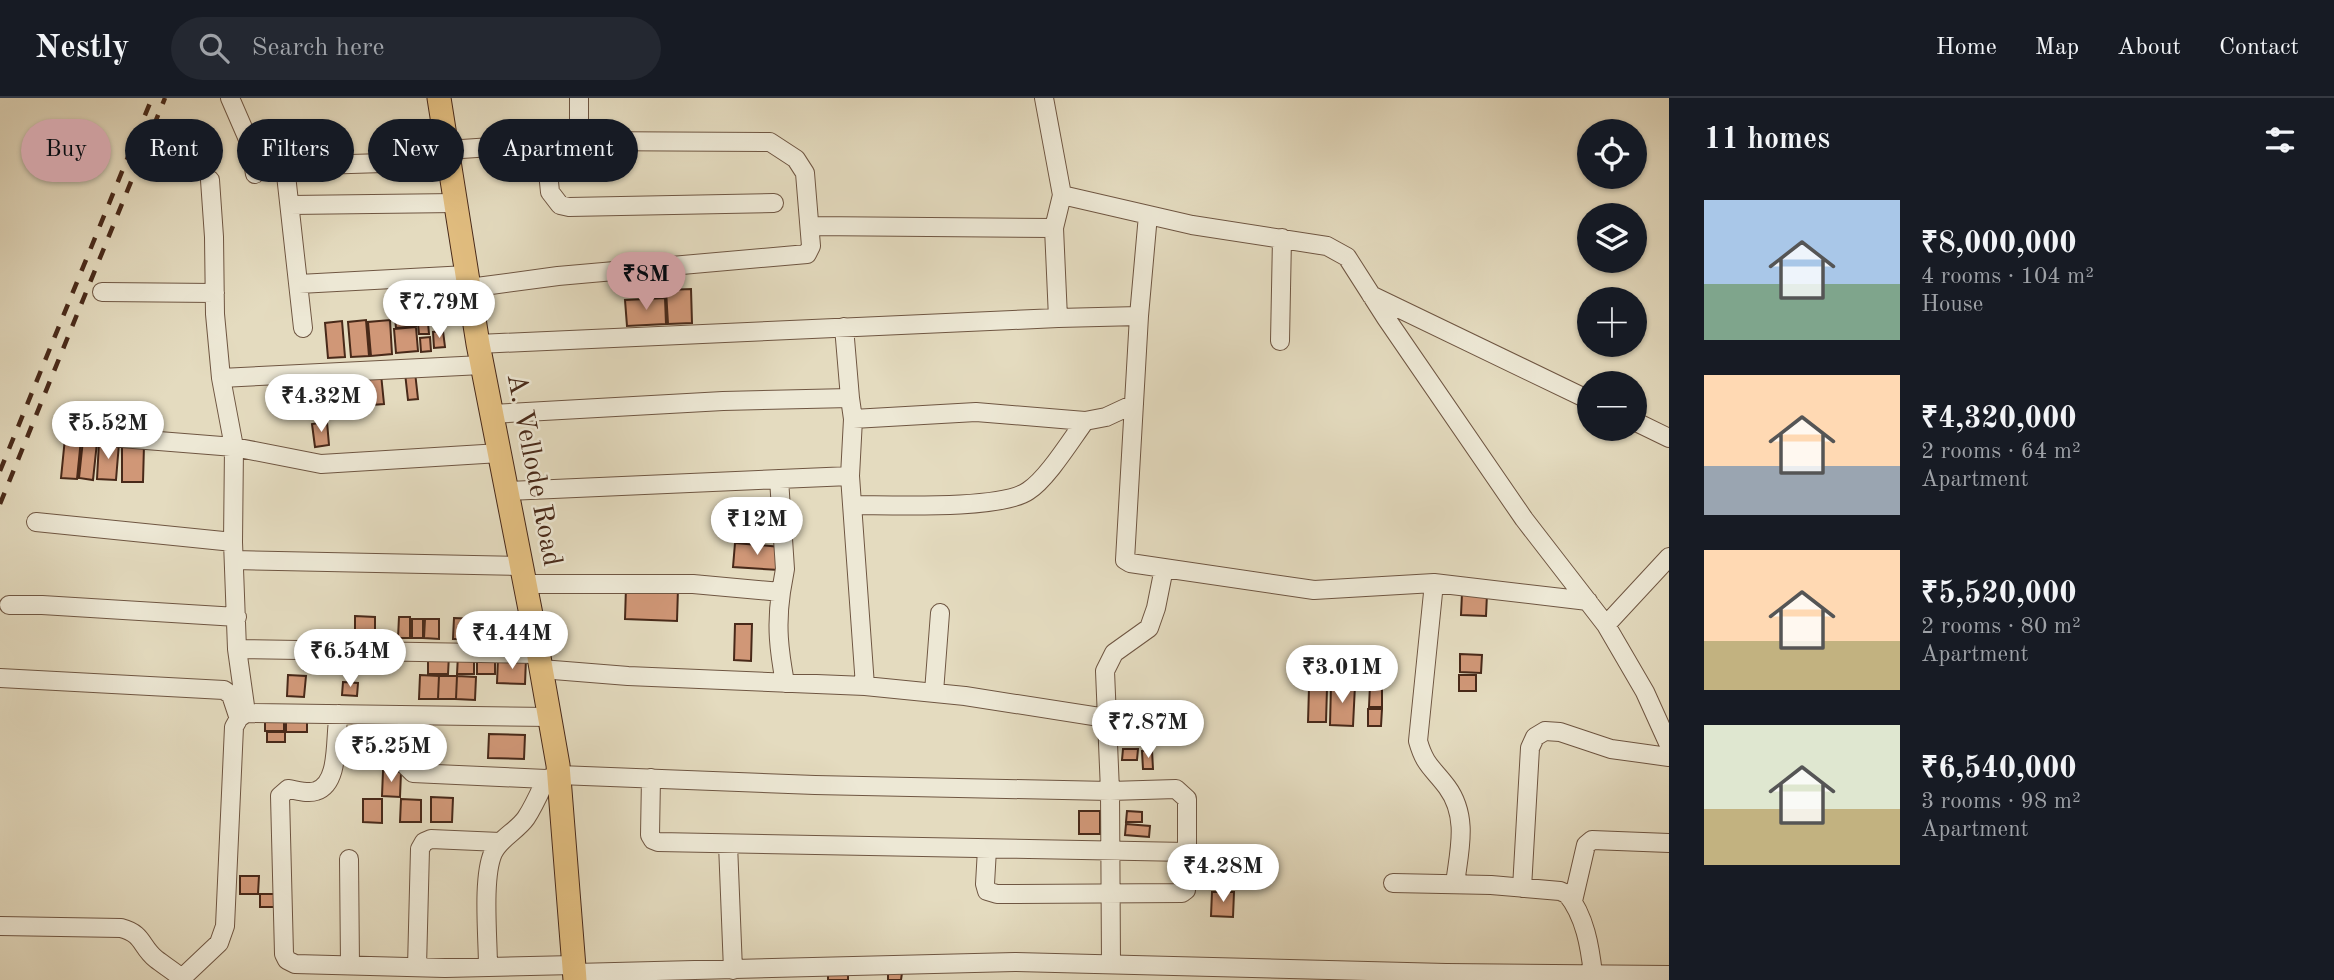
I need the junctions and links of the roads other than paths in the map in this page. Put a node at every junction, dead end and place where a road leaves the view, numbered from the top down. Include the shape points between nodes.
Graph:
1 (230, 98) edge
2 (439, 98) edge
3 (579, 98) edge
4 (1044, 98) edge
5 (239, 119) edge
6 (442, 119) edge
7 (579, 119) edge
8 (638, 141) edge
9 (368, 161) edge
10 (210, 182) edge
11 (452, 182) edge
12 (549, 182) edge
13 (1062, 195) junction
14 (456, 203) junction
15 (774, 203) dead end
16 (290, 205) junction
17 (1148, 215) junction
18 (810, 226) junction
19 (1054, 228) junction
20 (1282, 238) junction
21 (468, 282) junction
22 (299, 284) junction
23 (102, 292) dead end
24 (215, 293) junction
25 (1371, 295) junction
26 (1139, 316) junction
27 (1058, 318) junction
28 (844, 327) junction
29 (303, 328) dead end
30 (1280, 341) dead end
31 (480, 354) junction
32 (221, 378) junction
33 (1577, 394) edge
34 (849, 398) junction
35 (1134, 404) junction
36 (492, 414) junction
37 (852, 419) junction
38 (1085, 421) junction
39 (1647, 427) edge
40 (96, 436) dead end
41 (1669, 438) edge
42 (234, 447) junction
43 (500, 453) junction
44 (850, 476) junction
45 (779, 479) junction
46 (507, 491) junction
47 (853, 505) junction
48 (36, 523) dead end
49 (234, 551) junction
50 (1669, 557) edge
51 (1164, 568) junction
52 (523, 575) junction
53 (1434, 583) junction
54 (781, 592) junction
55 (1587, 601) junction
56 (9, 605) dead end
57 (940, 613) dead end
58 (237, 617) junction
59 (1606, 625) junction
60 (237, 649) junction
61 (540, 662) junction
62 (0, 678) edge
63 (785, 683) junction
64 (865, 685) junction
65 (934, 692) junction
66 (339, 714) junction
67 (242, 715) junction
68 (381, 715) junction
69 (550, 717) junction
70 (1106, 718) junction
71 (1669, 745) edge
72 (1669, 757) edge
73 (552, 777) junction
74 (651, 778) junction
75 (1110, 791) junction
76 (500, 842) junction
77 (1669, 843) edge
78 (728, 844) junction
79 (987, 849) junction
80 (1110, 850) junction
81 (1187, 852) junction
82 (349, 859) dead end
83 (1393, 883) dead end
84 (1455, 884) junction
85 (1522, 888) junction
86 (1110, 894) junction
87 (1573, 901) junction
88 (0, 926) edge
89 (1111, 964) junction
90 (350, 965) junction
91 (417, 967) junction
92 (488, 967) junction
93 (733, 970) junction
94 (575, 973) edge
95 (1142, 973) edge
96 (1593, 974) junction
97 (1664, 977) edge
98 (183, 979) edge

1 - 5 street
2 - 6 main road, A. Vellode Road
3 - 7 street
4 - 13 street
8 - 18 street via 769,142 796,159 805,173
9 - 16 street via 285,166
10 - 24 street
11 - 14 main road, A. Vellode Road
12 - 15 street via 560,205 569,207
13 - 17 street
13 - 19 street
14 - 16 street
14 - 21 main road, A. Vellode Road
16 - 22 street
17 - 20 street
17 - 26 street
18 - 19 street
18 - 21 street via 811,246 807,254 799,256
19 - 27 street
20 - 25 street via 1327,246 1347,257
20 - 30 street
21 - 22 street
21 - 31 main road, A. Vellode Road
22 - 29 street
23 - 24 street
24 - 32 street
25 - 33 street
25 - 55 street via 1524,519
26 - 27 street
26 - 35 street
27 - 28 street
28 - 31 street
28 - 34 street
31 - 32 street
31 - 36 main road, A. Vellode Road
32 - 42 street
34 - 36 street
34 - 37 street
35 - 38 street
35 - 51 street via 1124,555 1130,563
36 - 43 main road, A. Vellode Road
37 - 38 street via 976,412
37 - 44 street
38 - 47 street via 1030,490 1013,499
39 - 41 street
40 - 42 street
42 - 43 street via 321,464
42 - 49 street
43 - 46 main road, A. Vellode Road
44 - 45 street
44 - 47 street
45 - 46 street
45 - 54 street via 785,569
46 - 52 main road, A. Vellode Road
47 - 64 street
48 - 49 street
49 - 52 street
49 - 58 street
50 - 59 street
51 - 53 street via 1314,590
51 - 70 street via 1149,628 1114,653 1107,664
52 - 54 street
52 - 61 main road, A. Vellode Road
53 - 55 street
53 - 84 street via 1418,741 1423,760 1448,789 1459,811 1462,825
54 - 63 street via 776,622
55 - 59 street
56 - 58 street
57 - 65 street
58 - 60 street
59 - 71 street
60 - 61 street
60 - 67 street
61 - 63 street via 628,676
61 - 69 main road, A. Vellode Road
62 - 67 street via 224,690
63 - 64 street
64 - 65 street
65 - 70 street
66 - 67 street
66 - 68 street
66 - 90 street via 335,757 326,785 312,792 288,789 280,796 284,954 295,964
67 - 98 street via 234,727 225,926 219,943
68 - 69 street
68 - 73 street via 413,773
69 - 73 main road, A. Vellode Road
70 - 75 street
72 - 85 street via 1611,749 1560,732 1545,730 1535,737 1530,748
73 - 74 street
73 - 76 street via 527,817
73 - 94 main road, A. Vellode Road
74 - 75 street
74 - 78 street via 653,840
75 - 80 street
75 - 81 street via 1176,789 1187,799
76 - 91 street via 424,842 420,849
76 - 92 street via 488,875
77 - 87 street via 1592,840 1586,845
78 - 79 street
78 - 93 street
79 - 80 street
79 - 86 street via 987,891
80 - 81 street
80 - 86 street
81 - 86 street via 1186,890 1182,893
82 - 90 street
83 - 84 street
84 - 85 street
85 - 87 street via 1560,891
86 - 89 street
87 - 96 street via 1588,940
88 - 98 street via 121,928 138,935 153,957
89 - 93 street via 1016,962
89 - 95 street
90 - 91 street
91 - 92 street
92 - 94 street
93 - 94 street
95 - 96 street
96 - 97 street

